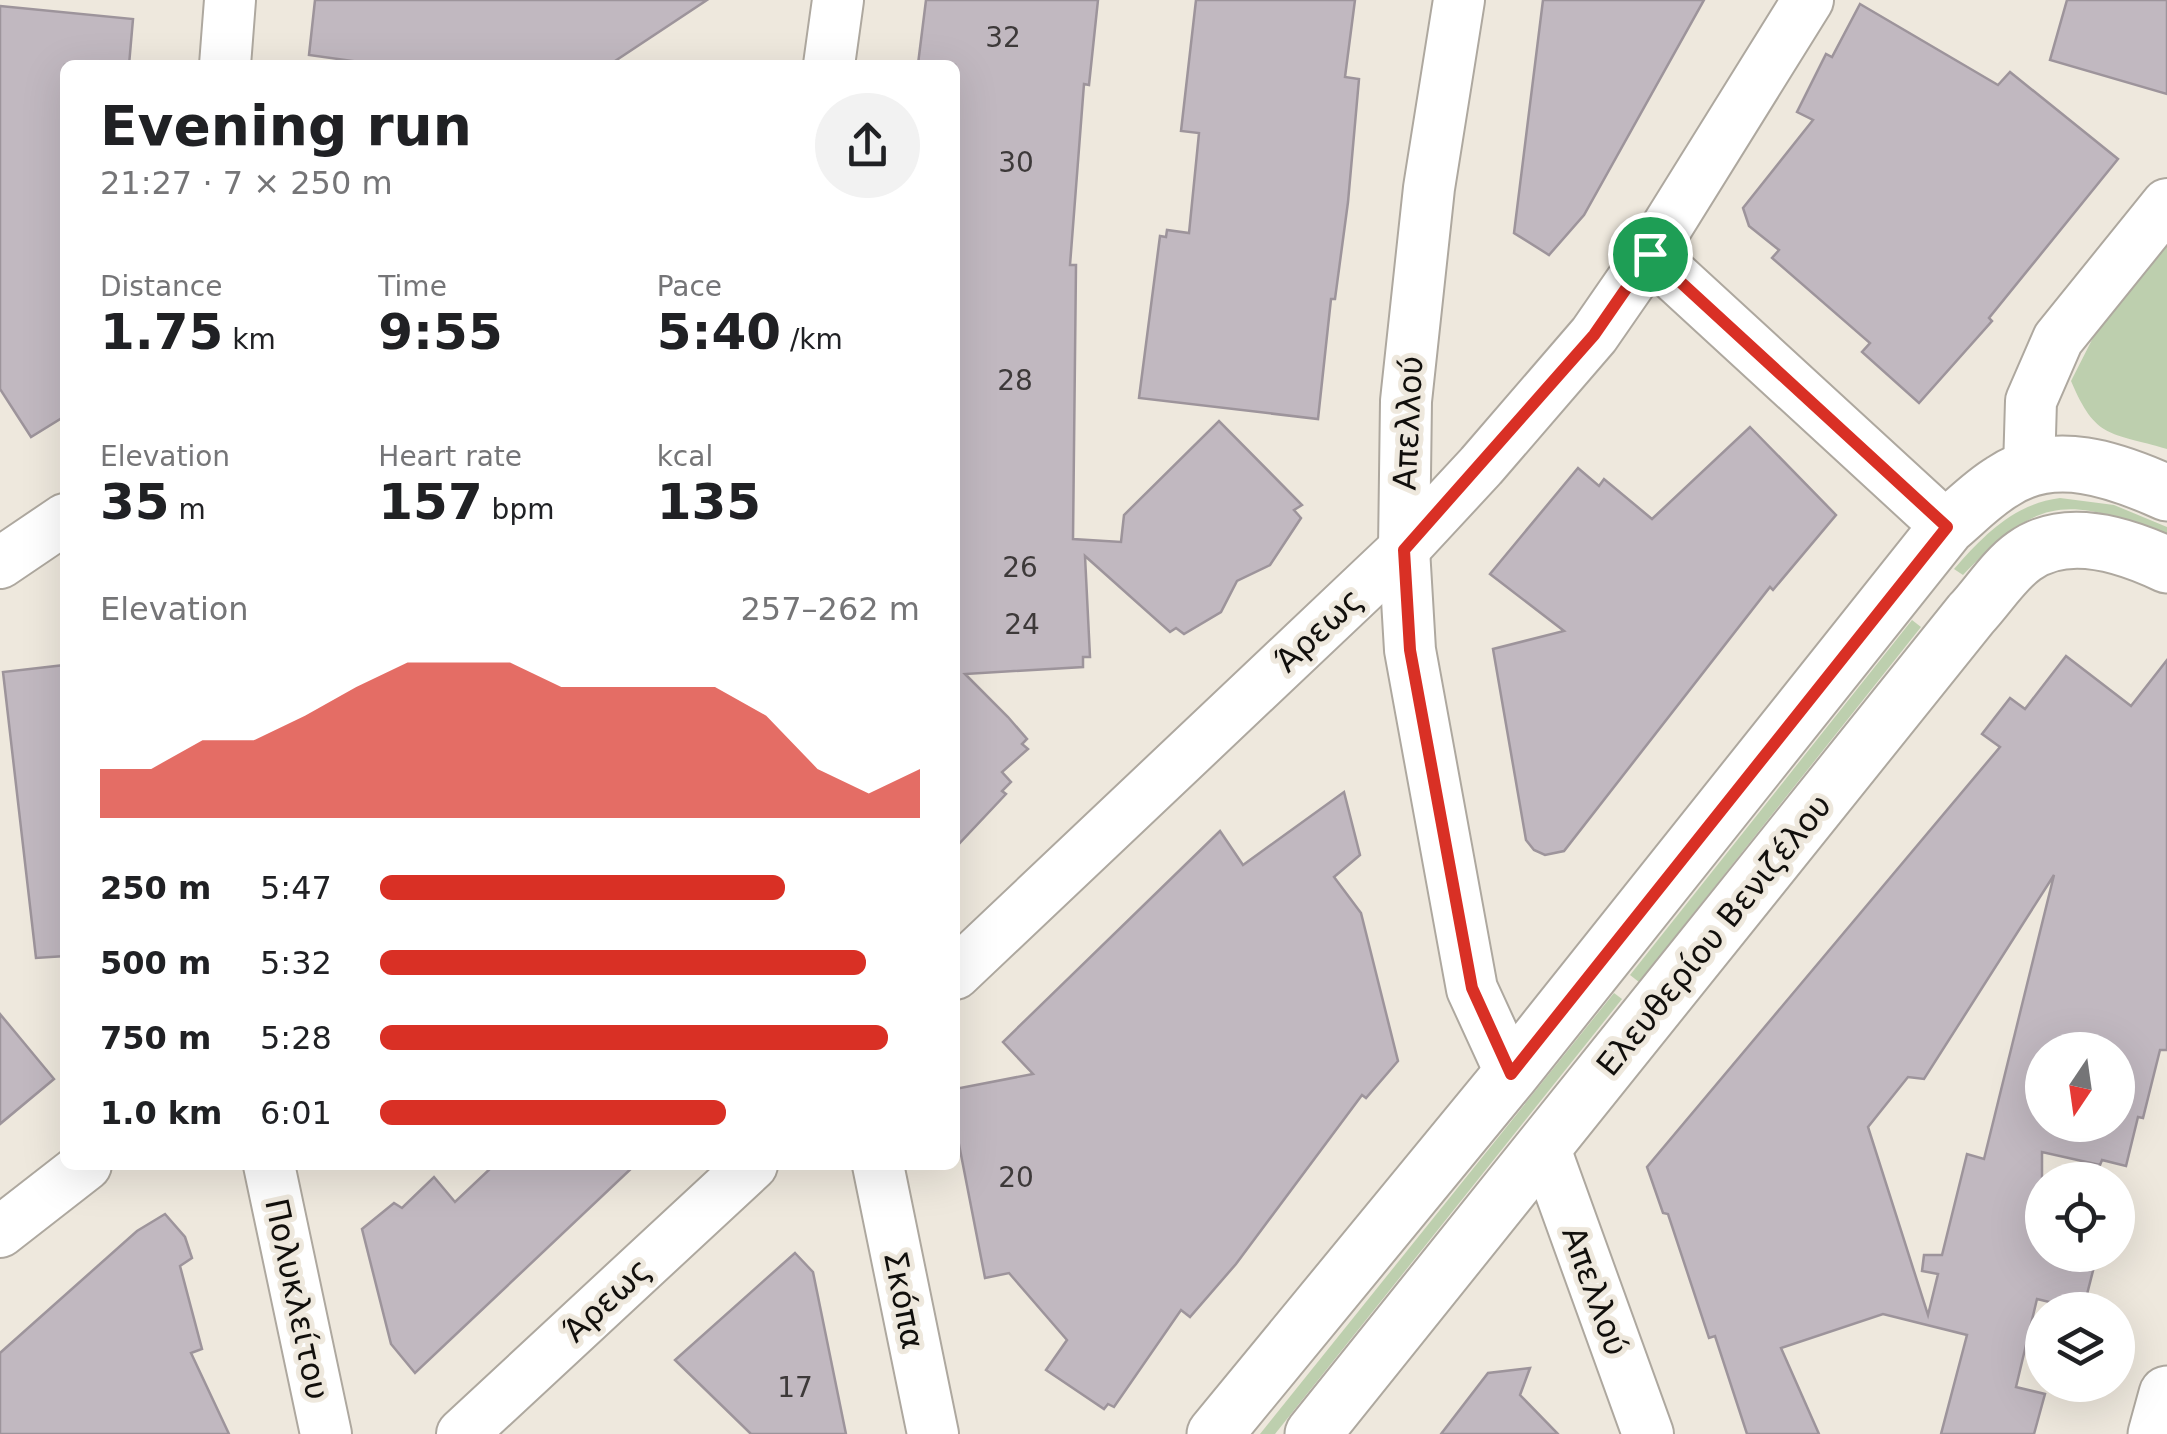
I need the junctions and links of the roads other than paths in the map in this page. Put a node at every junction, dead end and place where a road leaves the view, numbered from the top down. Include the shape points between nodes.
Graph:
1 (230, 0) edge
2 (1459, 0) edge
3 (1808, 0) edge
4 (224, 60) edge
5 (2167, 204) edge
6 (1650, 254) junction
7 (2028, 469) junction
8 (2167, 493) edge
9 (60, 522) edge
10 (1947, 527) junction
11 (1404, 550) junction
12 (0, 563) edge
13 (2167, 565) edge
14 (960, 969) edge
15 (1511, 1074) junction
16 (1544, 1146) junction
17 (80, 1170) edge
18 (269, 1170) edge
19 (747, 1170) edge
20 (879, 1170) edge
21 (0, 1232) edge
22 (2167, 1394) edge
23 (326, 1434) edge
24 (462, 1434) edge
25 (933, 1434) edge
26 (1215, 1434) edge
27 (1313, 1434) edge
28 (1648, 1434) edge
29 (2156, 1434) edge

1 - 4 street
2 - 11 street, Απελλού via 1429,188 1406,401
3 - 6 street, Άρεως
5 - 7 street via 2058,339 2031,401
6 - 10 street
6 - 11 street, Άρεως via 1594,335
7 - 8 main road via 2090,465
7 - 10 main road via 2004,480
9 - 12 street
10 - 15 main road
11 - 14 street, Άρεως
11 - 15 street, Απελλού via 1410,650 1472,988
13 - 16 main road, Ελευθερίου Βενιζέλου via 2090,540 2058,542 2025,556 1971,614
15 - 26 main road
16 - 27 main road, Ελευθερίου Βενιζέλου
16 - 28 street, Απελλού
17 - 21 street
18 - 23 street, Πολυκλείτου
19 - 24 street, Άρεως
20 - 25 street, Σκόπα
22 - 29 main road

